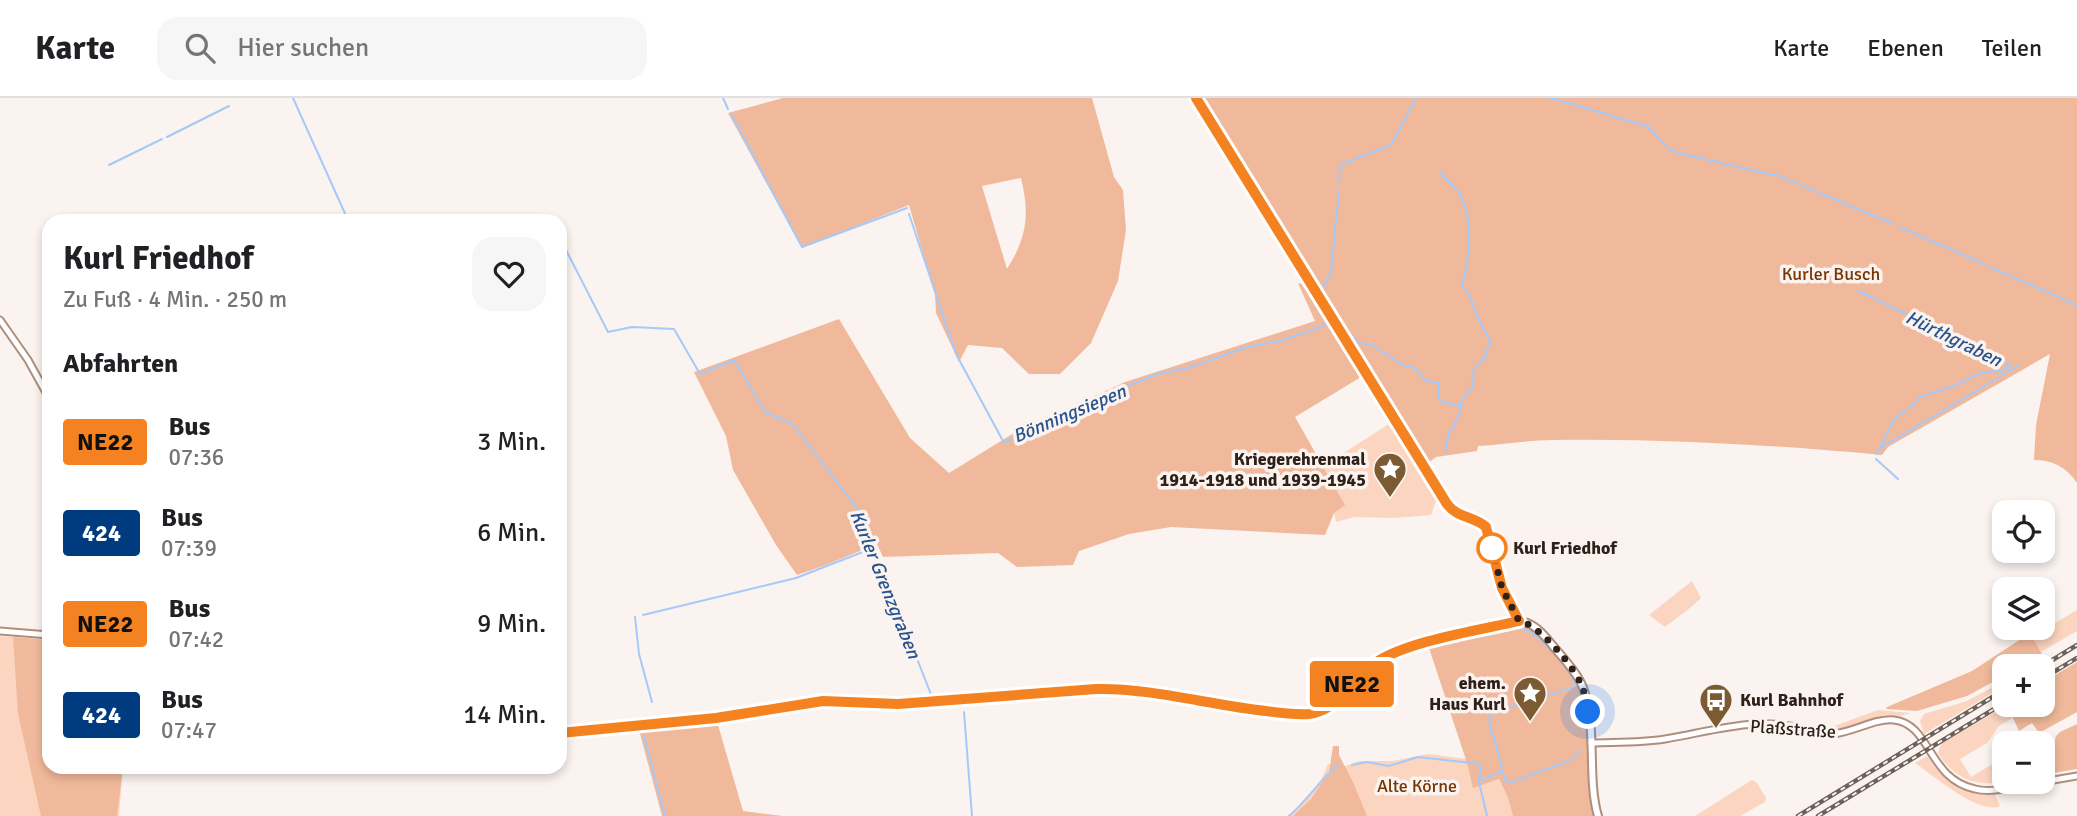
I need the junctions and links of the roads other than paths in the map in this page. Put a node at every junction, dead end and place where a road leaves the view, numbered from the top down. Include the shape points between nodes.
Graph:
1 (1196, 98) edge
2 (0, 320) edge
3 (42, 385) edge
4 (1519, 621) junction
5 (0, 631) edge
6 (42, 634) edge
7 (567, 732) edge
8 (1591, 743) junction
9 (2077, 776) edge
10 (2055, 780) edge
11 (1992, 790) edge
12 (1598, 816) edge

1 - 4 main road via 1447,504 1458,515 1486,527 1502,588
2 - 3 street
4 - 7 street via 1395,653 1376,662 1331,706 1308,714 1119,688 898,704 823,701 716,718
4 - 8 main road via 1538,630 1580,681
5 - 6 street
8 - 11 street, Plaßstraße via 1659,740 1756,724 1825,734 1896,720 1916,730 1951,779 1978,790
8 - 12 main road
9 - 10 street

